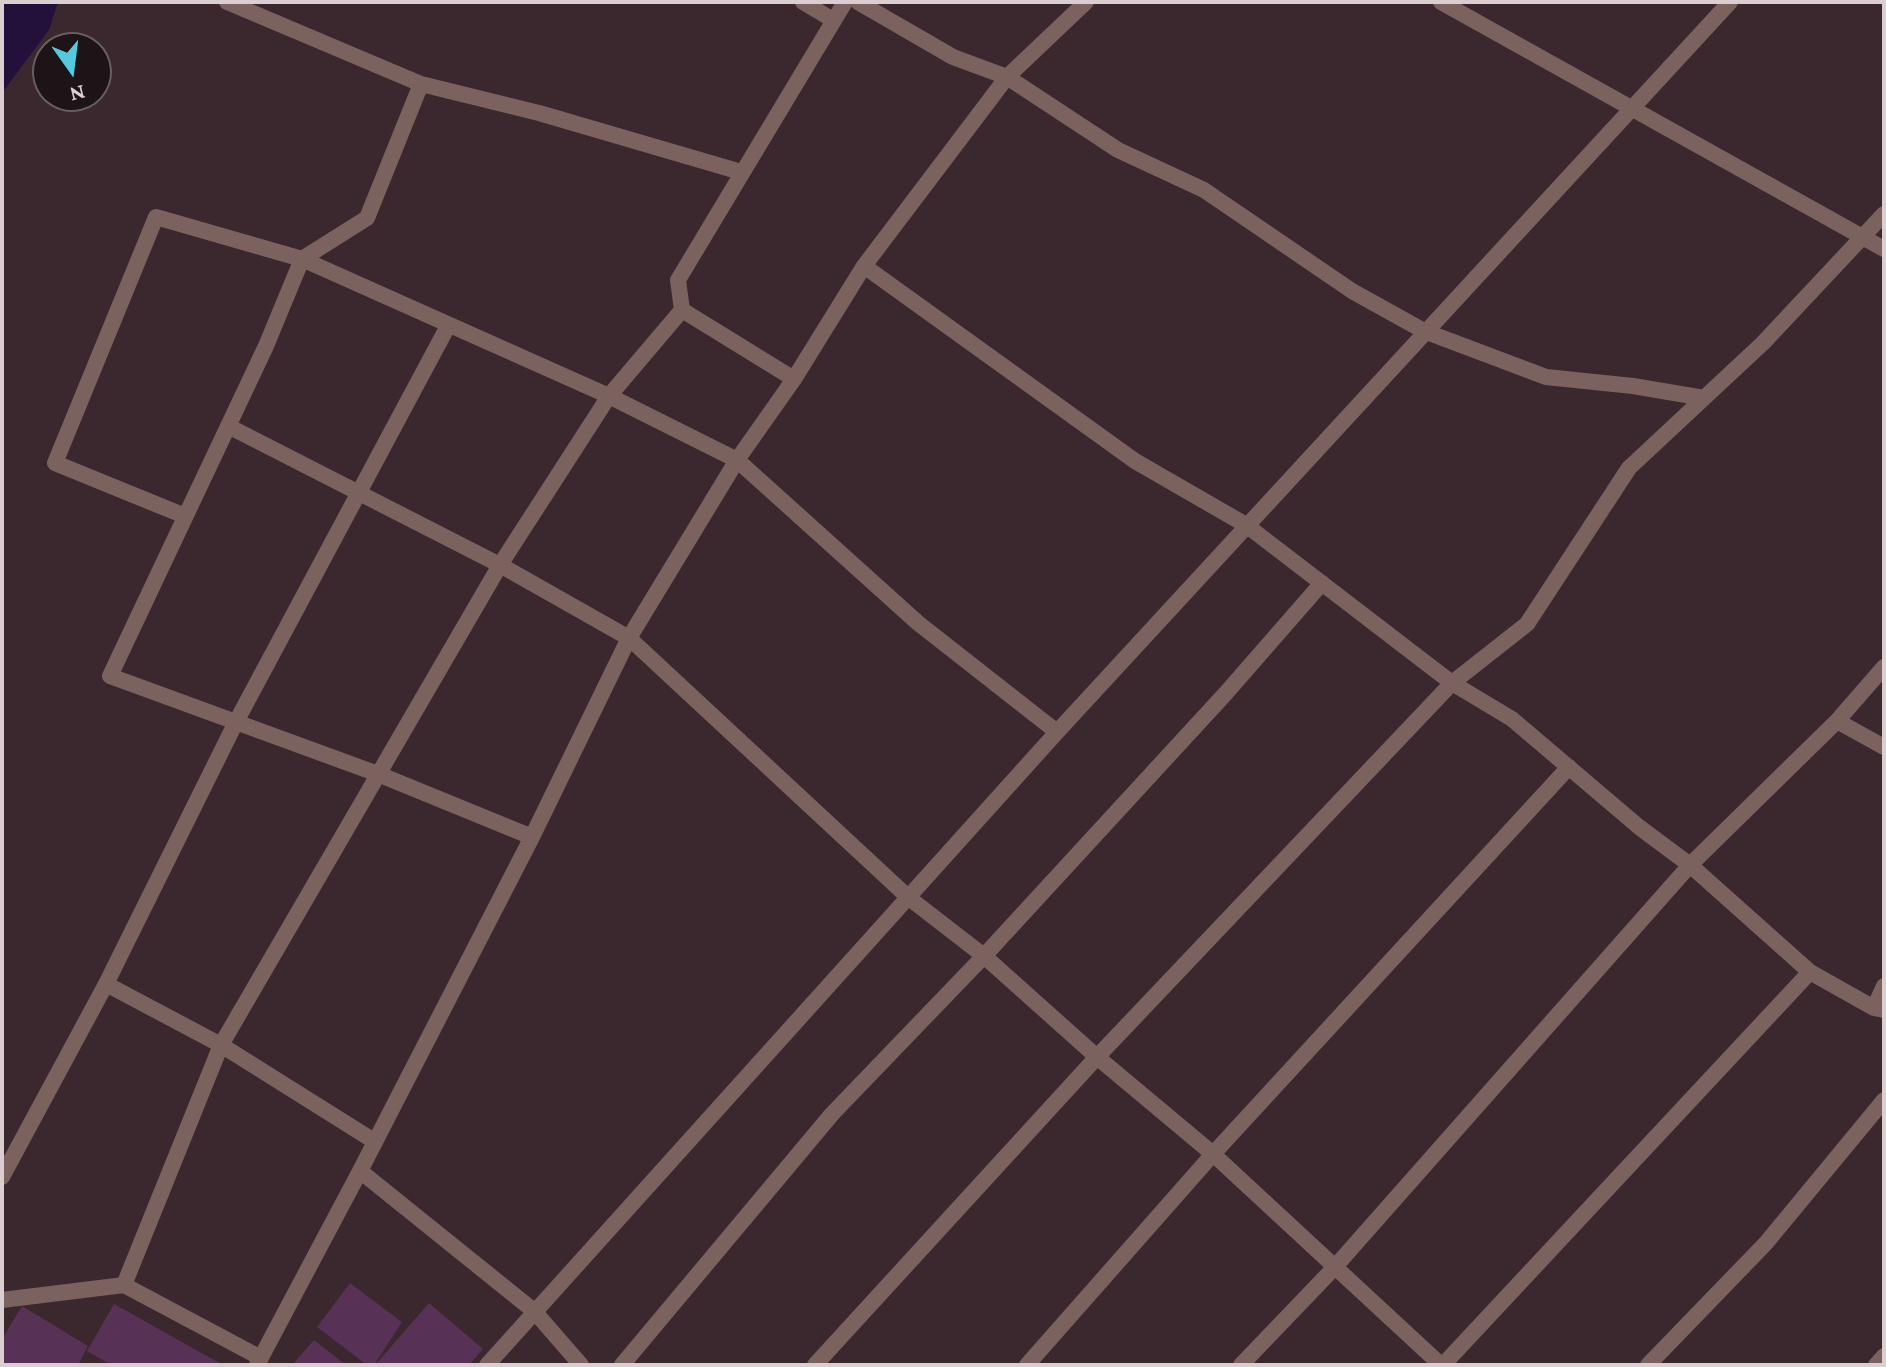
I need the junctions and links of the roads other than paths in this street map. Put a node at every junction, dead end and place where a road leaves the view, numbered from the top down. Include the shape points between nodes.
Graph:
1 (227, 2) edge
2 (803, 2) edge
3 (845, 2) edge
4 (858, 2) edge
5 (1086, 2) edge
6 (1441, 2) edge
7 (1722, 5) edge
8 (833, 20) junction
9 (1007, 77) junction
10 (421, 84) junction
11 (1633, 108) junction
12 (741, 172) junction
13 (1884, 214) edge
14 (1862, 237) junction
15 (1884, 249) edge
16 (302, 259) junction
17 (864, 266) junction
18 (682, 310) junction
19 (448, 326) junction
20 (1424, 331) junction
21 (794, 379) junction
22 (609, 396) junction
23 (1704, 398) junction
24 (228, 426) junction
25 (737, 460) junction
26 (358, 493) junction
27 (185, 516) junction
28 (1246, 525) junction
29 (500, 565) junction
30 (1322, 583) junction
31 (629, 638) junction
32 (1884, 667) edge
33 (1452, 683) junction
34 (1837, 721) junction
35 (236, 722) junction
36 (1057, 732) junction
37 (1884, 747) edge
38 (1569, 767) junction
39 (378, 774) junction
40 (532, 837) junction
41 (1690, 865) junction
42 (909, 898) junction
43 (984, 956) junction
44 (1810, 972) junction
45 (106, 984) junction
46 (1884, 986) edge
47 (1879, 1009) edge
48 (221, 1045) junction
49 (1097, 1057) junction
50 (1884, 1100) edge
51 (374, 1141) junction
52 (1213, 1154) junction
53 (360, 1171) junction
54 (2, 1177) edge
55 (1334, 1268) junction
56 (124, 1285) junction
57 (2, 1300) edge
58 (534, 1311) junction
59 (1884, 1356) edge
60 (259, 1362) edge
61 (487, 1365) edge
62 (581, 1365) edge
63 (622, 1365) edge
64 (815, 1365) edge
65 (1027, 1365) edge
66 (1241, 1365) edge
67 (1442, 1365) edge
68 (1648, 1365) edge
69 (1876, 1365) edge

1 - 10 street
2 - 8 street
3 - 8 street
4 - 9 street via 953,57
5 - 9 street
6 - 11 street
7 - 11 street
8 - 12 street
9 - 17 street
9 - 20 street via 1118,150 1204,190 1352,291
10 - 12 street
10 - 16 street via 367,218
11 - 14 street
11 - 20 street
12 - 18 street via 678,280
13 - 14 street
14 - 15 street
14 - 23 street
16 - 19 street
16 - 24 street
16 - 27 street via 156,217 55,463
17 - 21 street
17 - 28 street via 1135,461
18 - 21 street
18 - 22 street
19 - 22 street
19 - 26 street
20 - 23 street via 1546,377
20 - 28 street
21 - 25 street
22 - 25 street
22 - 29 street
23 - 33 street via 1629,468 1527,624
24 - 26 street
24 - 27 street
25 - 31 street
25 - 36 street via 918,623
26 - 29 street
26 - 35 street
27 - 35 street via 110,676
28 - 30 street
28 - 36 street
29 - 31 street
29 - 39 street
30 - 33 street
30 - 43 street
31 - 40 street
31 - 42 street
32 - 34 street
33 - 38 street via 1512,719
33 - 49 street
34 - 37 street
34 - 41 street
35 - 39 street
35 - 45 street
36 - 42 street
38 - 41 street
38 - 52 street
39 - 40 street
39 - 48 street
40 - 51 street
41 - 44 street
41 - 55 street
42 - 43 street
42 - 58 street
43 - 49 street
43 - 63 street via 832,1114
44 - 47 street
44 - 67 street
45 - 48 street
45 - 54 street
46 - 47 street
48 - 51 street
48 - 56 street
49 - 52 street
49 - 64 street
50 - 68 street via 1766,1243
51 - 53 street
52 - 55 street
52 - 65 street
53 - 58 street
53 - 60 street
55 - 66 street
55 - 67 street
56 - 57 street
56 - 60 street
58 - 61 street
58 - 62 street
59 - 69 street

